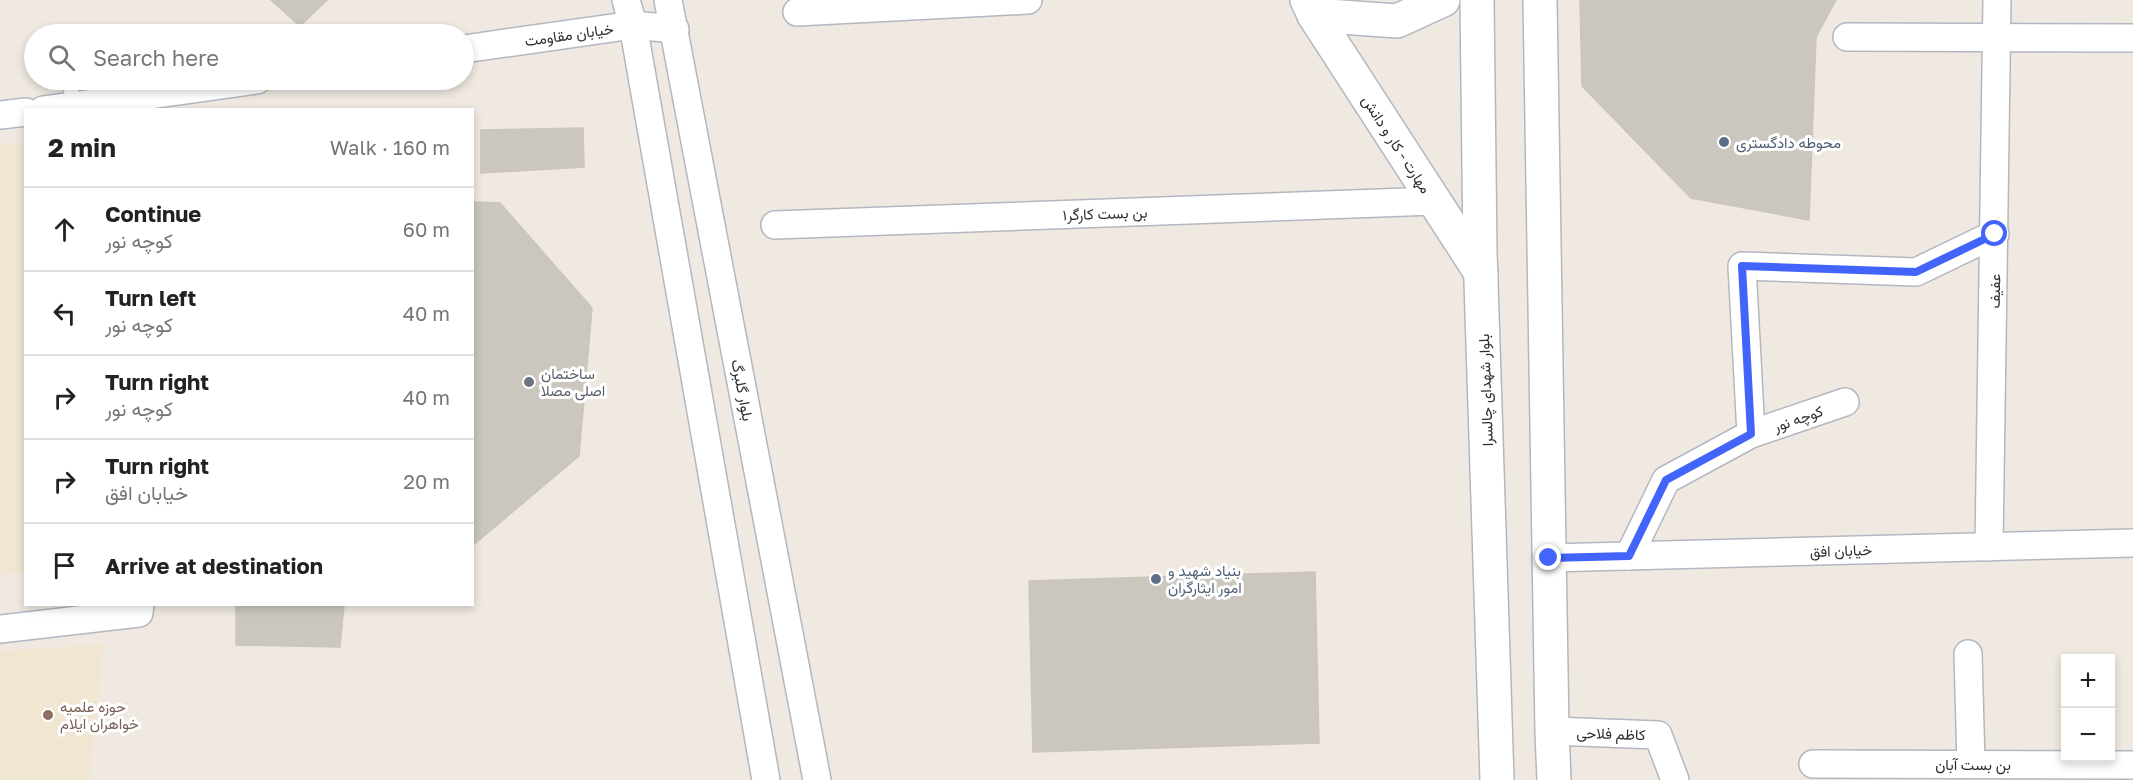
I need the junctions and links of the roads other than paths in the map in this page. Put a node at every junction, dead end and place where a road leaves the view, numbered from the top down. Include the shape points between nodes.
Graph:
1 (668, 0) edge
2 (1028, 0) edge
3 (1443, 0) edge
4 (1477, 0) edge
5 (1540, 0) edge
6 (1997, 0) edge
7 (1310, 7) edge
8 (630, 12) edge
9 (797, 12) dead end
10 (675, 29) junction
11 (1847, 37) dead end
12 (2133, 38) edge
13 (1998, 39) junction
14 (474, 47) edge
15 (75, 90) edge
16 (210, 90) edge
17 (153, 102) edge
18 (85, 106) edge
19 (64, 108) edge
20 (24, 112) edge
21 (0, 115) edge
22 (1434, 201) junction
23 (775, 225) dead end
24 (1995, 234) junction
25 (1481, 273) junction
26 (1845, 402) dead end
27 (1751, 434) junction
28 (2133, 543) edge
29 (1989, 547) junction
30 (1629, 556) junction
31 (1549, 558) junction
32 (139, 609) edge
33 (0, 629) edge
34 (1968, 654) dead end
35 (1552, 731) junction
36 (1813, 764) dead end
37 (1971, 764) junction
38 (2133, 765) edge
39 (766, 780) edge
40 (817, 780) edge
41 (1497, 780) edge
42 (1554, 780) edge
43 (1675, 780) edge

1 - 10 street, بلوار گلبرگ
2 - 9 street
3 - 7 main road, مهارت - کار و دانش via 1397,21
4 - 25 main road, بلوار شهدای چالسرا
5 - 31 main road
6 - 13 street, عفیف
7 - 22 main road, مهارت - کار و دانش
8 - 10 street, خیابان مقاومت
8 - 14 street, خیابان مقاومت
8 - 39 street
10 - 40 street, بلوار گلبرگ
11 - 13 street
12 - 13 street
13 - 24 street, عفیف
15 - 18 lane
16 - 17 street
17 - 18 street
18 - 19 street
20 - 21 street
22 - 23 street, بن بست کارگر۱
22 - 25 main road, مهارت - کار و دانش
24 - 27 street, کوچه نور via 1916,272 1742,266
24 - 29 street, عفیف
25 - 41 main road, بلوار شهدای چالسرا
26 - 27 street, کوچه نور
27 - 30 street, کوچه نور via 1666,480
28 - 29 street, خیابان افق
29 - 30 street, خیابان افق
30 - 31 street, خیابان افق
31 - 35 main road
32 - 33 street
34 - 37 street
35 - 42 main road
35 - 43 street, کاظم فلاحی via 1658,735
36 - 37 street, بن بست آبان
37 - 38 street, بن بست آبان

